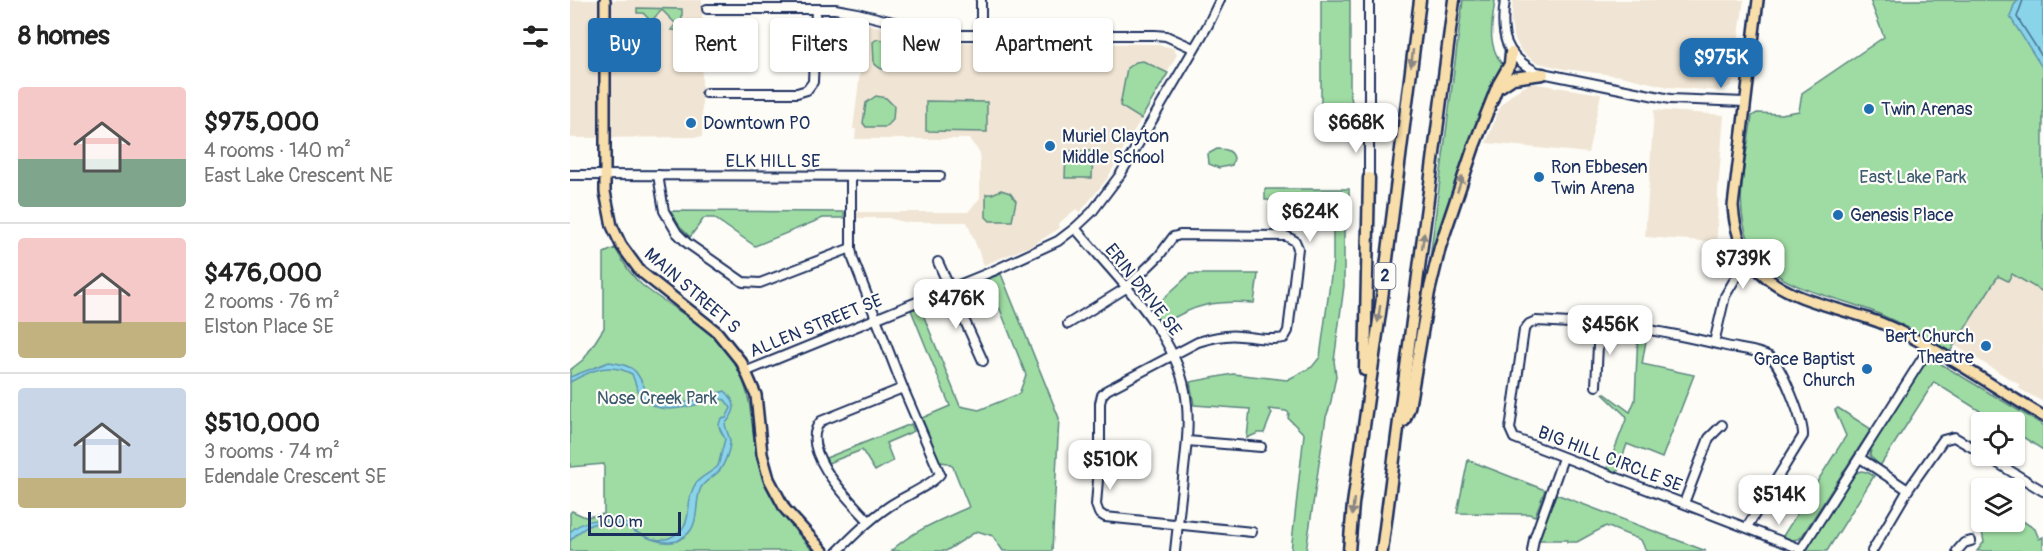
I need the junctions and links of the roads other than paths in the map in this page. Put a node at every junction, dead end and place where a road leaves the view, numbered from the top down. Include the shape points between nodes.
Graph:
1 (605, 0) edge
2 (981, 0) edge
3 (1220, 0) edge
4 (1369, 0) edge
5 (1420, 0) edge
6 (1454, 0) edge
7 (1505, 0) edge
8 (1758, 0) edge
9 (750, 4) edge
10 (706, 9) dead end
11 (816, 9) junction
12 (981, 18) edge
13 (973, 34) edge
14 (1113, 35) edge
15 (1193, 48) junction
16 (1511, 53) junction
17 (1543, 74) junction
18 (706, 93) dead end
19 (1491, 101) junction
20 (1745, 102) junction
21 (570, 175) edge
22 (605, 175) junction
23 (658, 175) junction
24 (851, 176) junction
25 (940, 176) dead end
26 (1370, 178) joint
27 (1075, 228) junction
28 (851, 248) junction
29 (938, 262) dead end
30 (1753, 264) junction
31 (951, 288) junction
32 (1126, 288) junction
33 (875, 319) junction
34 (1068, 324) dead end
35 (1599, 326) junction
36 (1714, 343) junction
37 (1929, 348) junction
38 (1173, 355) junction
39 (983, 362) dead end
40 (747, 371) junction
41 (1596, 386) dead end
42 (903, 388) junction
43 (1364, 416) junction
44 (2043, 416) edge
45 (1722, 425) dead end
46 (1187, 441) junction
47 (1396, 444) junction
48 (1261, 447) dead end
49 (1971, 447) edge
50 (1563, 458) junction
51 (1860, 458) junction
52 (2002, 466) edge
53 (1908, 490) junction
54 (2043, 491) edge
55 (1684, 503) junction
56 (869, 521) junction
57 (1178, 524) junction
58 (1747, 527) junction
59 (1252, 532) dead end
60 (1971, 540) dead end
61 (1801, 550) edge
62 (823, 551) edge
63 (838, 551) edge
64 (1175, 551) edge
65 (1348, 551) edge
66 (1382, 551) edge
67 (1532, 551) edge
68 (1872, 551) edge
69 (1957, 551) edge

1 - 22 main road, MAIN STREET S
2 - 12 street
3 - 15 street, ALLEN STREET SE
4 - 26 street
5 -> 43 highway, 2
47 -> 6 highway, 2
7 - 16 street via 1503,30
8 - 20 main road
9 - 10 street
9 - 11 street
11 - 13 street via 847,11 943,34
11 - 18 street via 813,82 807,90
14 - 15 street via 1166,36
15 - 27 street, ALLEN STREET SE via 1120,175
16 - 17 street via 1526,67
16 - 19 highway via 1510,64
17 - 19 highway via 1508,80
17 - 20 street via 1670,99
47 -> 19 highway via 1409,408 1440,247
20 - 30 main road via 1733,213 1741,244
21 - 22 street, ELK HILL SE
22 - 23 street, ELK HILL SE
22 - 40 main road, MAIN STREET S via 608,213 628,257 717,332
23 - 24 street, ELK HILL SE
23 - 28 street via 664,211 677,233 743,282 760,284
24 - 25 street, ELK HILL SE
24 - 28 street
26 - 43 highway
27 - 31 street, ALLEN STREET SE via 1040,250
27 - 32 street, ERIN DRIVE SE
28 - 33 street
29 - 31 street
30 - 36 street via 1735,279 1725,296
30 - 37 main road via 1767,278 1790,291 1882,324
31 - 33 street, ALLEN STREET SE
31 - 39 street
32 - 34 street
32 - 38 street, ERIN DRIVE SE
32 - 38 street via 1177,235 1286,236 1298,244 1284,338 1223,336 1198,342
33 - 40 street, ALLEN STREET SE
33 - 42 street
35 - 36 street, BIG HILL CIRCLE SE via 1636,328
35 - 41 street
35 - 50 street, BIG HILL CIRCLE SE via 1536,321 1524,330 1511,432 1517,440
36 - 58 street, BIG HILL CIRCLE SE via 1772,359 1804,431
37 - 44 main road
37 - 51 street
38 - 46 street, ERIN DRIVE SE via 1186,393
38 - 57 street via 1102,395 1096,505 1105,517
40 - 62 main road, MAIN STREET S via 756,395 762,454 769,479 785,509
42 - 56 street via 943,473
42 - 56 street via 821,421 815,431 824,468
43 -> 65 highway, 2
45 - 55 street via 1709,438
46 - 48 street
46 - 57 street, ERIN DRIVE SE
47 - 66 highway, 2
49 - 53 street via 1954,437 1943,440
50 - 55 street, BIG HILL CIRCLE SE
50 - 67 street
51 - 53 street
51 - 61 street
52 - 54 street
53 - 68 street
55 - 58 street, BIG HILL CIRCLE SE
56 - 63 street
57 - 59 street
57 - 64 street, ERIN DRIVE SE
58 - 61 street, BIG HILL CIRCLE SE
60 - 69 street

